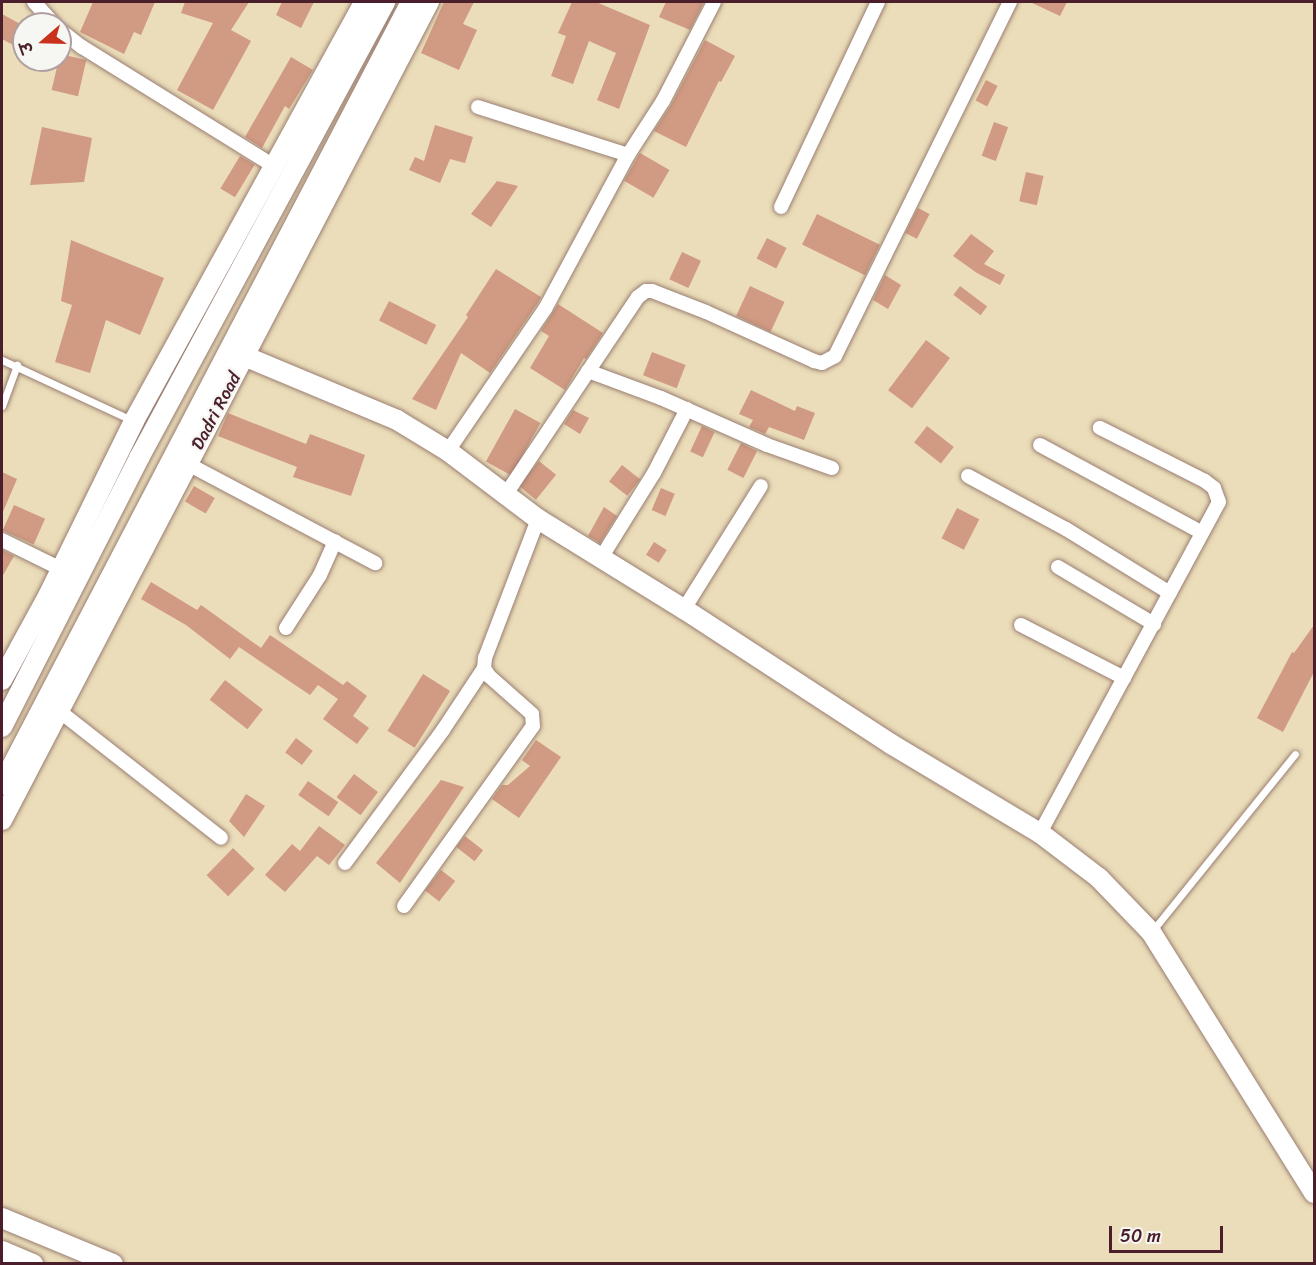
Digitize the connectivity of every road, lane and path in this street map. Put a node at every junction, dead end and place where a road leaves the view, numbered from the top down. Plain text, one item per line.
1 (364, 2) edge
2 (385, 2) edge
3 (411, 2) edge
4 (429, 2) edge
5 (714, 2) edge
6 (878, 2) edge
7 (1010, 2) edge
8 (72, 39) edge
9 (478, 107) dead end
10 (628, 155) junction
11 (272, 165) junction
12 (782, 207) dead end
13 (244, 356) junction
14 (2, 360) edge
15 (17, 365) junction
16 (588, 371) junction
17 (2, 406) edge
18 (687, 409) junction
19 (134, 421) junction
20 (1100, 428) dead end
21 (1040, 445) dead end
22 (448, 451) junction
23 (188, 464) junction
24 (832, 468) dead end
25 (968, 476) dead end
26 (761, 486) dead end
27 (506, 494) junction
28 (538, 519) junction
29 (1201, 532) junction
30 (2, 540) edge
31 (335, 541) junction
32 (601, 558) junction
33 (375, 563) dead end
34 (1058, 567) dead end
35 (61, 569) junction
36 (1170, 593) junction
37 (684, 609) junction
38 (1154, 624) junction
39 (1021, 625) dead end
40 (286, 628) dead end
41 (484, 668) junction
42 (1124, 678) junction
43 (2, 680) edge
44 (58, 710) junction
45 (2, 727) edge
46 (1295, 754) dead end
47 (2, 785) edge
48 (2, 820) edge
49 (1040, 833) junction
50 (221, 838) dead end
51 (345, 862) dead end
52 (404, 906) dead end
53 (1151, 932) junction
54 (1314, 1193) edge
55 (2, 1218) edge
56 (2, 1251) edge
57 (33, 1263) edge
58 (113, 1263) edge

1 - 11 street
2 - 45 street
3 - 47 street
4 - 13 street, Dadri Road
5 - 10 street
6 - 12 street
7 - 16 street
8 - 11 street
9 - 10 street
10 - 22 street
11 - 19 street
13 - 22 street
13 - 23 street, Dadri Road
14 - 15 lane
15 - 17 lane
15 - 19 lane
16 - 18 street
16 - 27 street
18 - 24 street
18 - 32 street
19 - 35 street
20 - 29 street
21 - 29 street
22 - 27 street
23 - 31 street
23 - 44 street, Dadri Road
25 - 36 street
26 - 37 street
27 - 28 street
28 - 32 street
28 - 41 street
29 - 36 street
30 - 35 street
31 - 33 street
31 - 40 street
32 - 37 street
34 - 38 street
35 - 43 street
36 - 38 street
37 - 49 street
38 - 42 street
39 - 42 street
41 - 51 street
41 - 52 street
42 - 49 street
44 - 48 street, Dadri Road
44 - 50 street
46 - 53 lane
49 - 53 street
53 - 54 street
55 - 58 street
56 - 57 street

